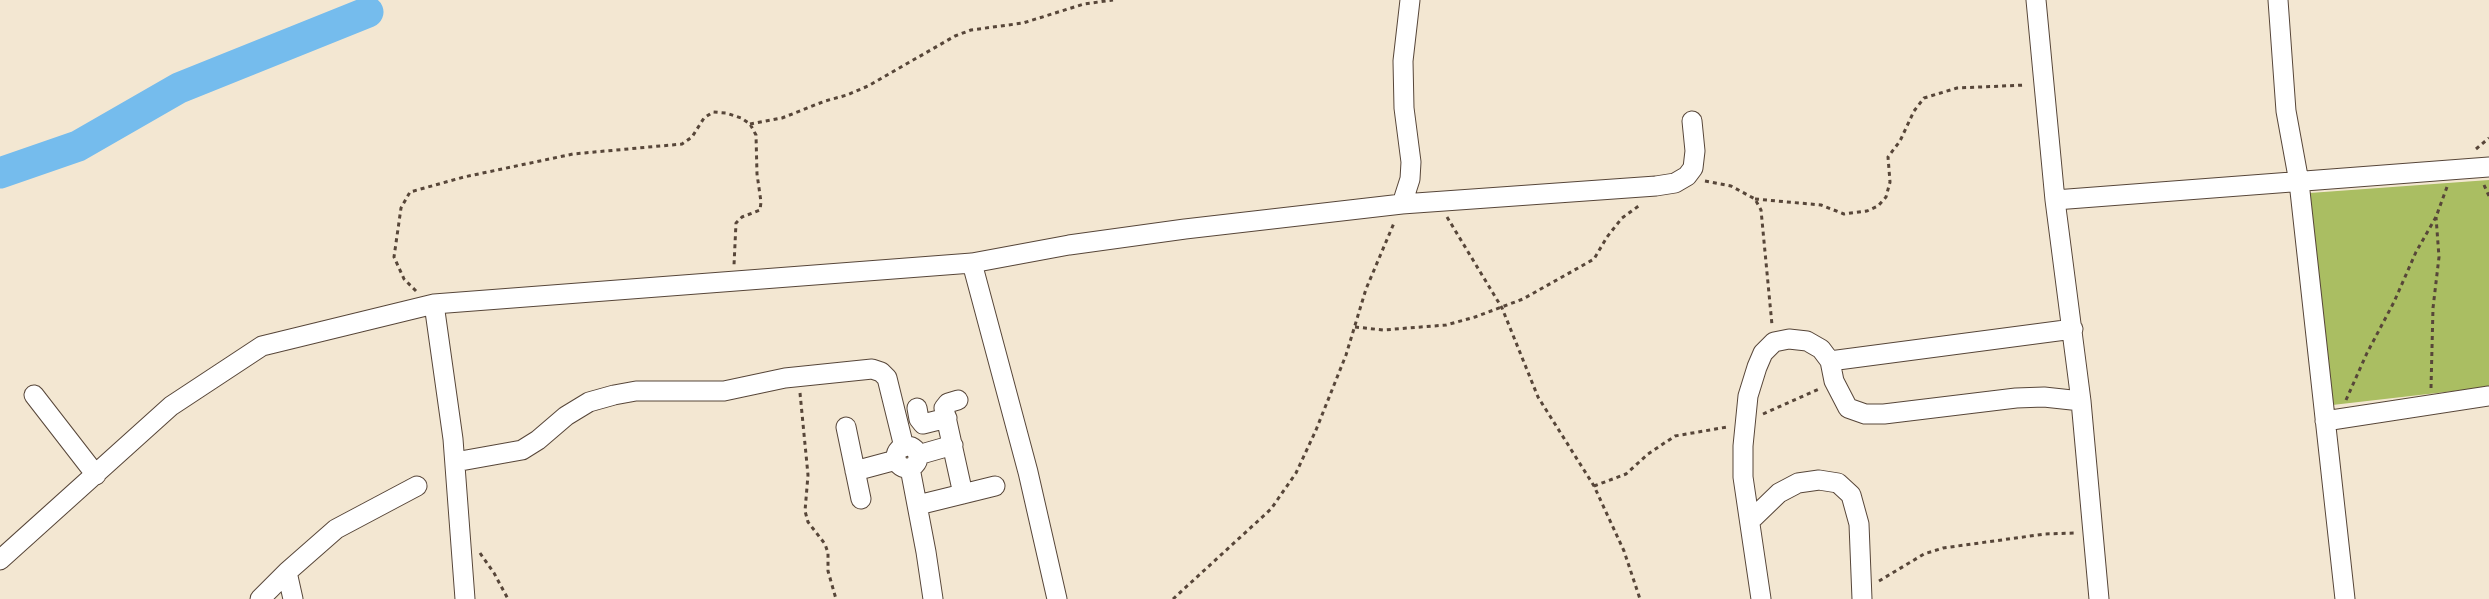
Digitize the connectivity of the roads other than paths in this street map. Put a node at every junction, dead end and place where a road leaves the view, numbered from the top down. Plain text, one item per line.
1 (1410, 0) edge
2 (2036, 0) edge
3 (2278, 0) edge
4 (1692, 120) dead end
5 (2489, 167) edge
6 (2298, 182) junction
7 (2055, 200) junction
8 (1402, 204) junction
9 (972, 263) junction
10 (434, 304) junction
11 (2073, 329) junction
12 (1830, 360) junction
13 (34, 395) dead end
14 (2489, 396) edge
15 (958, 400) dead end
16 (2081, 400) junction
17 (917, 408) dead end
18 (947, 418) junction
19 (2332, 419) junction
20 (846, 427) dead end
21 (952, 445) junction
22 (907, 458) junction
23 (455, 462) junction
24 (855, 471) junction
25 (96, 476) junction
26 (417, 486) dead end
27 (995, 486) dead end
28 (963, 494) junction
29 (861, 499) dead end
30 (918, 505) junction
31 (1750, 521) junction
32 (0, 560) edge
33 (287, 572) junction
34 (1862, 598) edge
35 (260, 599) edge
36 (293, 599) edge
37 (465, 599) edge
38 (933, 599) edge
39 (1057, 599) edge
40 (1761, 599) edge
41 (2099, 599) edge
42 (2345, 599) edge

1 - 8 street
2 - 7 street
3 - 6 street
4 - 8 street
5 - 6 street
6 - 7 street
6 - 19 street
7 - 11 street
8 - 9 street
9 - 10 street
9 - 39 street
10 - 23 street
10 - 25 street
11 - 12 street
11 - 16 street
12 - 16 street
12 - 31 street
13 - 25 street
14 - 19 street
15 - 18 street
16 - 41 street
17 - 18 street
18 - 21 street
19 - 42 street
20 - 24 street
21 - 22 street
21 - 28 street
22 - 23 street
22 - 24 street
22 - 30 street
23 - 37 street
24 - 29 street
25 - 32 street
26 - 33 street
27 - 28 street
28 - 30 street
30 - 38 street
31 - 34 street
31 - 40 street
33 - 35 street
33 - 36 street

